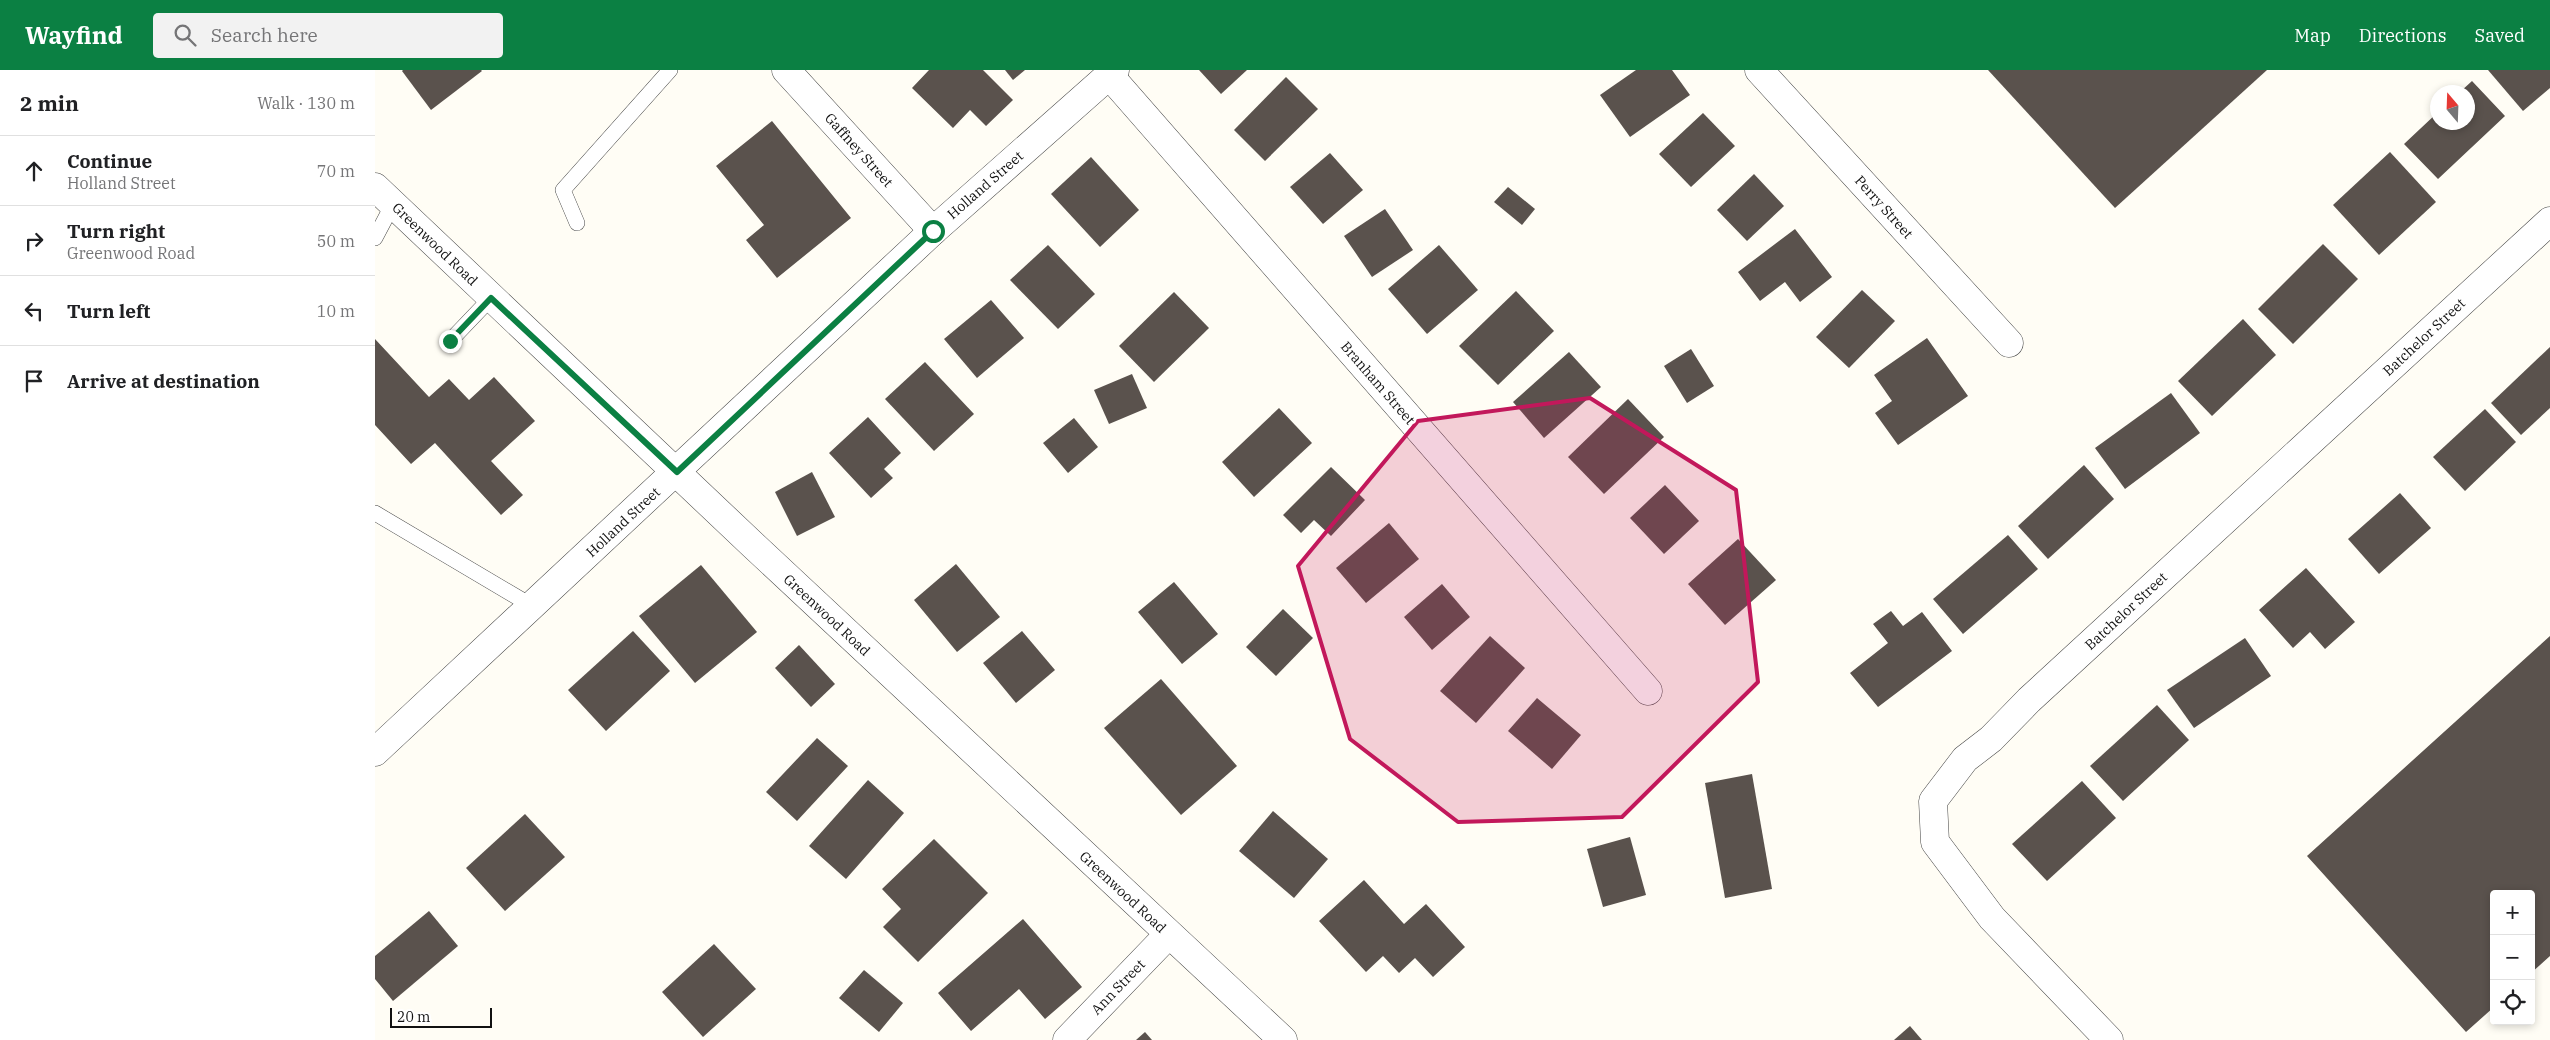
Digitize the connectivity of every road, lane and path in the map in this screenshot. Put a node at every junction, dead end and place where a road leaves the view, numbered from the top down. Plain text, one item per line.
1 (670, 70) edge
2 (786, 70) edge
3 (1759, 70) edge
4 (1112, 73) edge
5 (384, 196) edge
6 (2550, 221) edge
7 (577, 223) dead end
8 (933, 231) junction
9 (375, 238) edge
10 (491, 298) junction
11 (450, 341) dead end
12 (2009, 343) dead end
13 (677, 472) junction
14 (375, 513) edge
15 (532, 606) junction
16 (1648, 691) dead end
17 (378, 743) edge
18 (1169, 935) junction
19 (1067, 1040) edge
20 (1283, 1040) edge
21 (2109, 1040) edge

1 - 7 lane
2 - 8 street, Gaffney Street
3 - 12 street, Perry Street
4 - 8 street, Holland Street
4 - 16 street, Branham Street
5 - 9 lane
5 - 10 street, Greenwood Road
6 - 21 street, Batchelor Street
8 - 13 street, Holland Street
10 - 11 lane
10 - 13 street, Greenwood Road
13 - 15 street, Holland Street
13 - 18 street, Greenwood Road
14 - 15 lane
15 - 17 street, Holland Street
18 - 19 street, Ann Street
18 - 20 street, Greenwood Road

